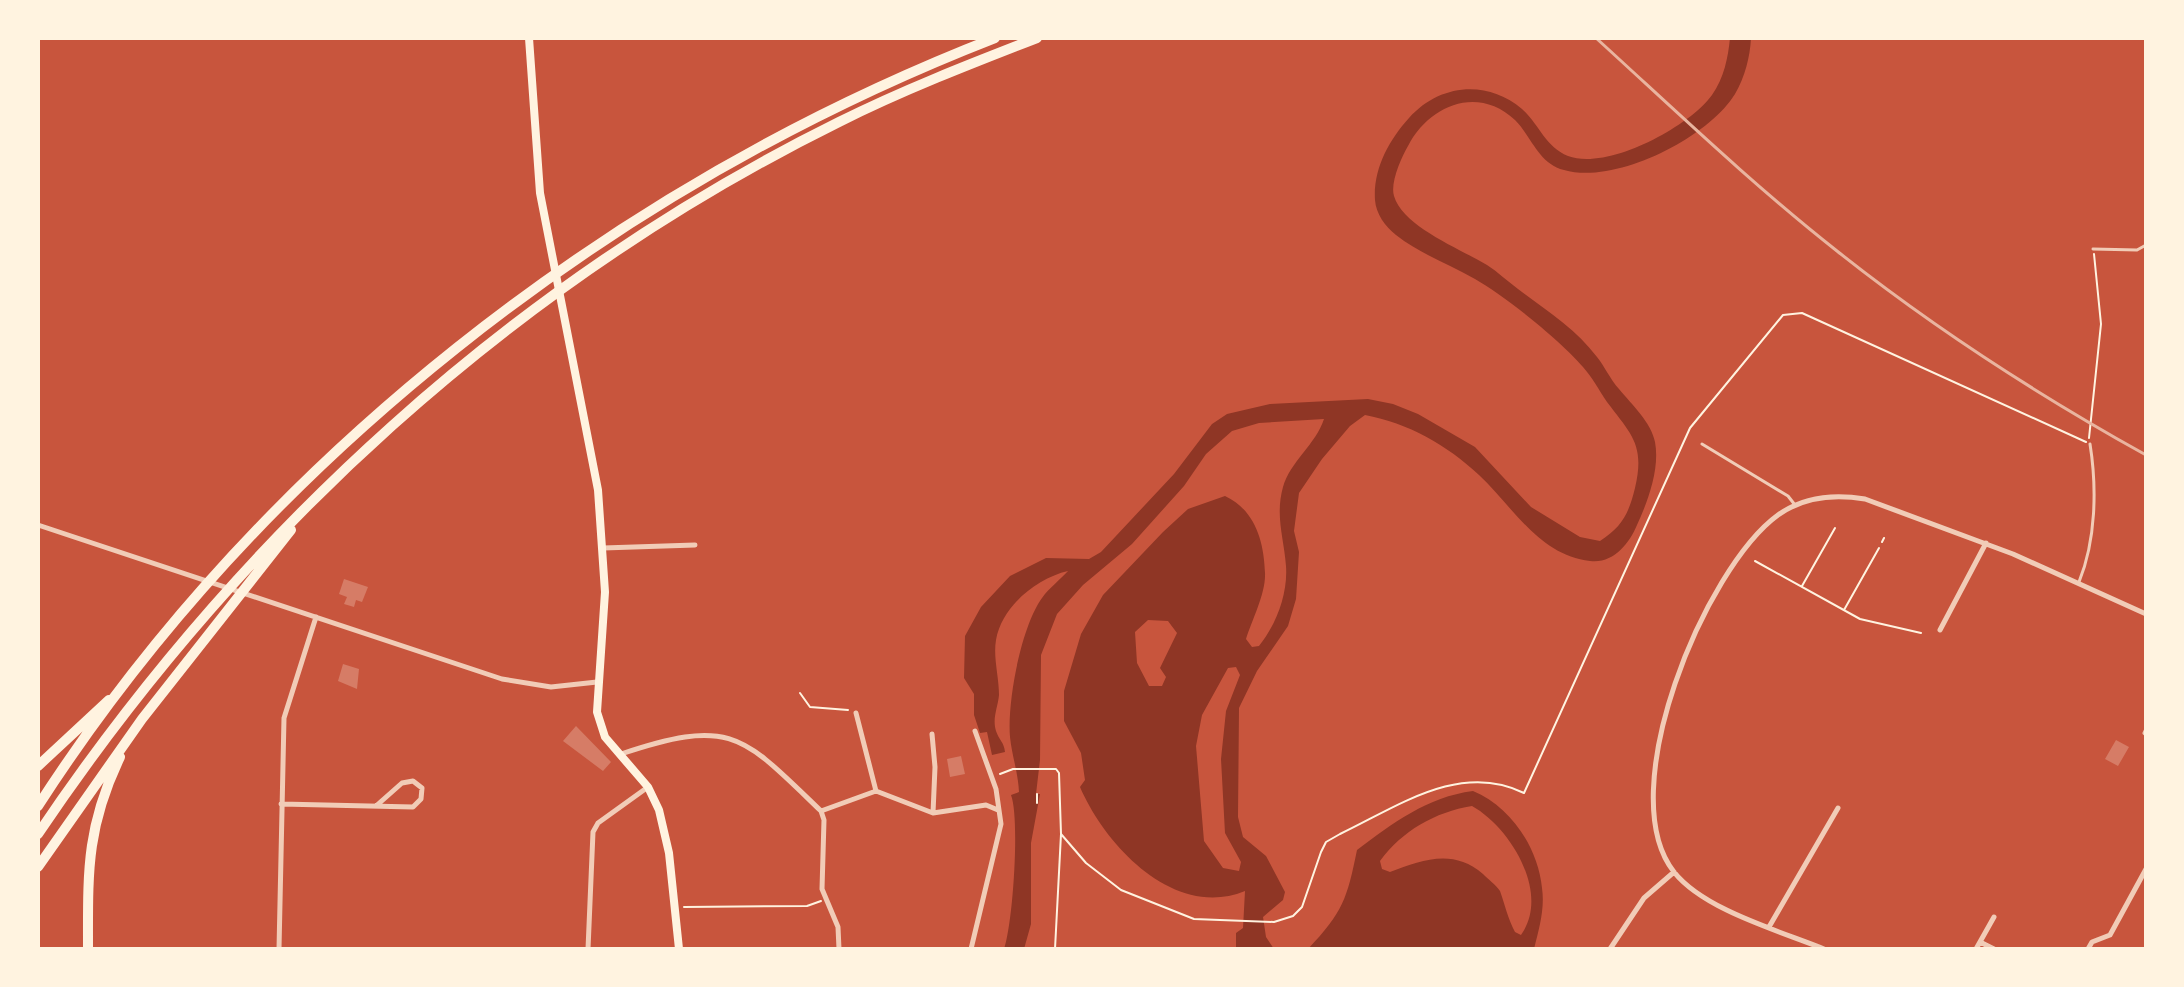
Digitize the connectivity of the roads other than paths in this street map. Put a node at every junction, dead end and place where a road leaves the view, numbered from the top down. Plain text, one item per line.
1 (529, 38) edge
2 (995, 38) edge
3 (1037, 38) edge
4 (2146, 245) edge
5 (2093, 249) road end
6 (1702, 444) dead end
7 (2090, 444) road end
8 (1795, 505) junction
9 (38, 525) edge
10 (1986, 543) junction
11 (695, 545) dead end
12 (603, 548) junction
13 (248, 573) junction
14 (2079, 583) junction
15 (2146, 614) edge
16 (316, 617) junction
17 (1940, 630) dead end
18 (131, 680) junction
19 (597, 682) junction
20 (856, 713) road end
21 (142, 719) junction
22 (975, 731) dead end
23 (932, 734) dead end
24 (620, 754) junction
25 (38, 766) edge
26 (648, 787) junction
27 (876, 791) junction
28 (281, 804) junction
29 (38, 806) edge
30 (376, 806) junction
31 (1838, 808) dead end
32 (998, 810) junction
33 (821, 811) junction
34 (933, 813) junction
35 (38, 834) edge
36 (38, 867) edge
37 (2146, 869) edge
38 (1674, 872) junction
39 (1994, 917) dead end
40 (1769, 927) junction
41 (1980, 942) junction
42 (88, 949) edge
43 (279, 949) edge
44 (588, 949) edge
45 (679, 949) edge
46 (839, 949) edge
47 (971, 949) edge
48 (1610, 949) edge
49 (1824, 949) edge
50 (1976, 949) edge
51 (1994, 949) edge
52 (2088, 949) edge

1 - 12 main road
2 - 18 highway
3 - 13 highway
4 - 5 lane
6 - 8 lane
7 - 14 lane
8 - 10 street
8 - 38 street
9 - 16 street
10 - 14 street
10 - 17 street
11 - 12 street
12 - 19 main road
13 - 21 highway
13 - 35 highway
14 - 15 street
16 - 19 street
16 - 28 street
18 - 25 highway
18 - 29 highway
19 - 24 main road
20 - 27 street
21 - 36 highway
21 - 42 highway
22 - 32 street
23 - 34 street
24 - 26 main road
24 - 33 street
26 - 44 street
26 - 45 main road
27 - 33 street
27 - 34 street
28 - 30 street
28 - 43 street
30 - 30 street
31 - 40 street
32 - 34 street
32 - 47 street
33 - 46 street
37 - 52 street
38 - 40 street
38 - 48 street
39 - 41 street
40 - 49 street
41 - 50 street
41 - 51 street

